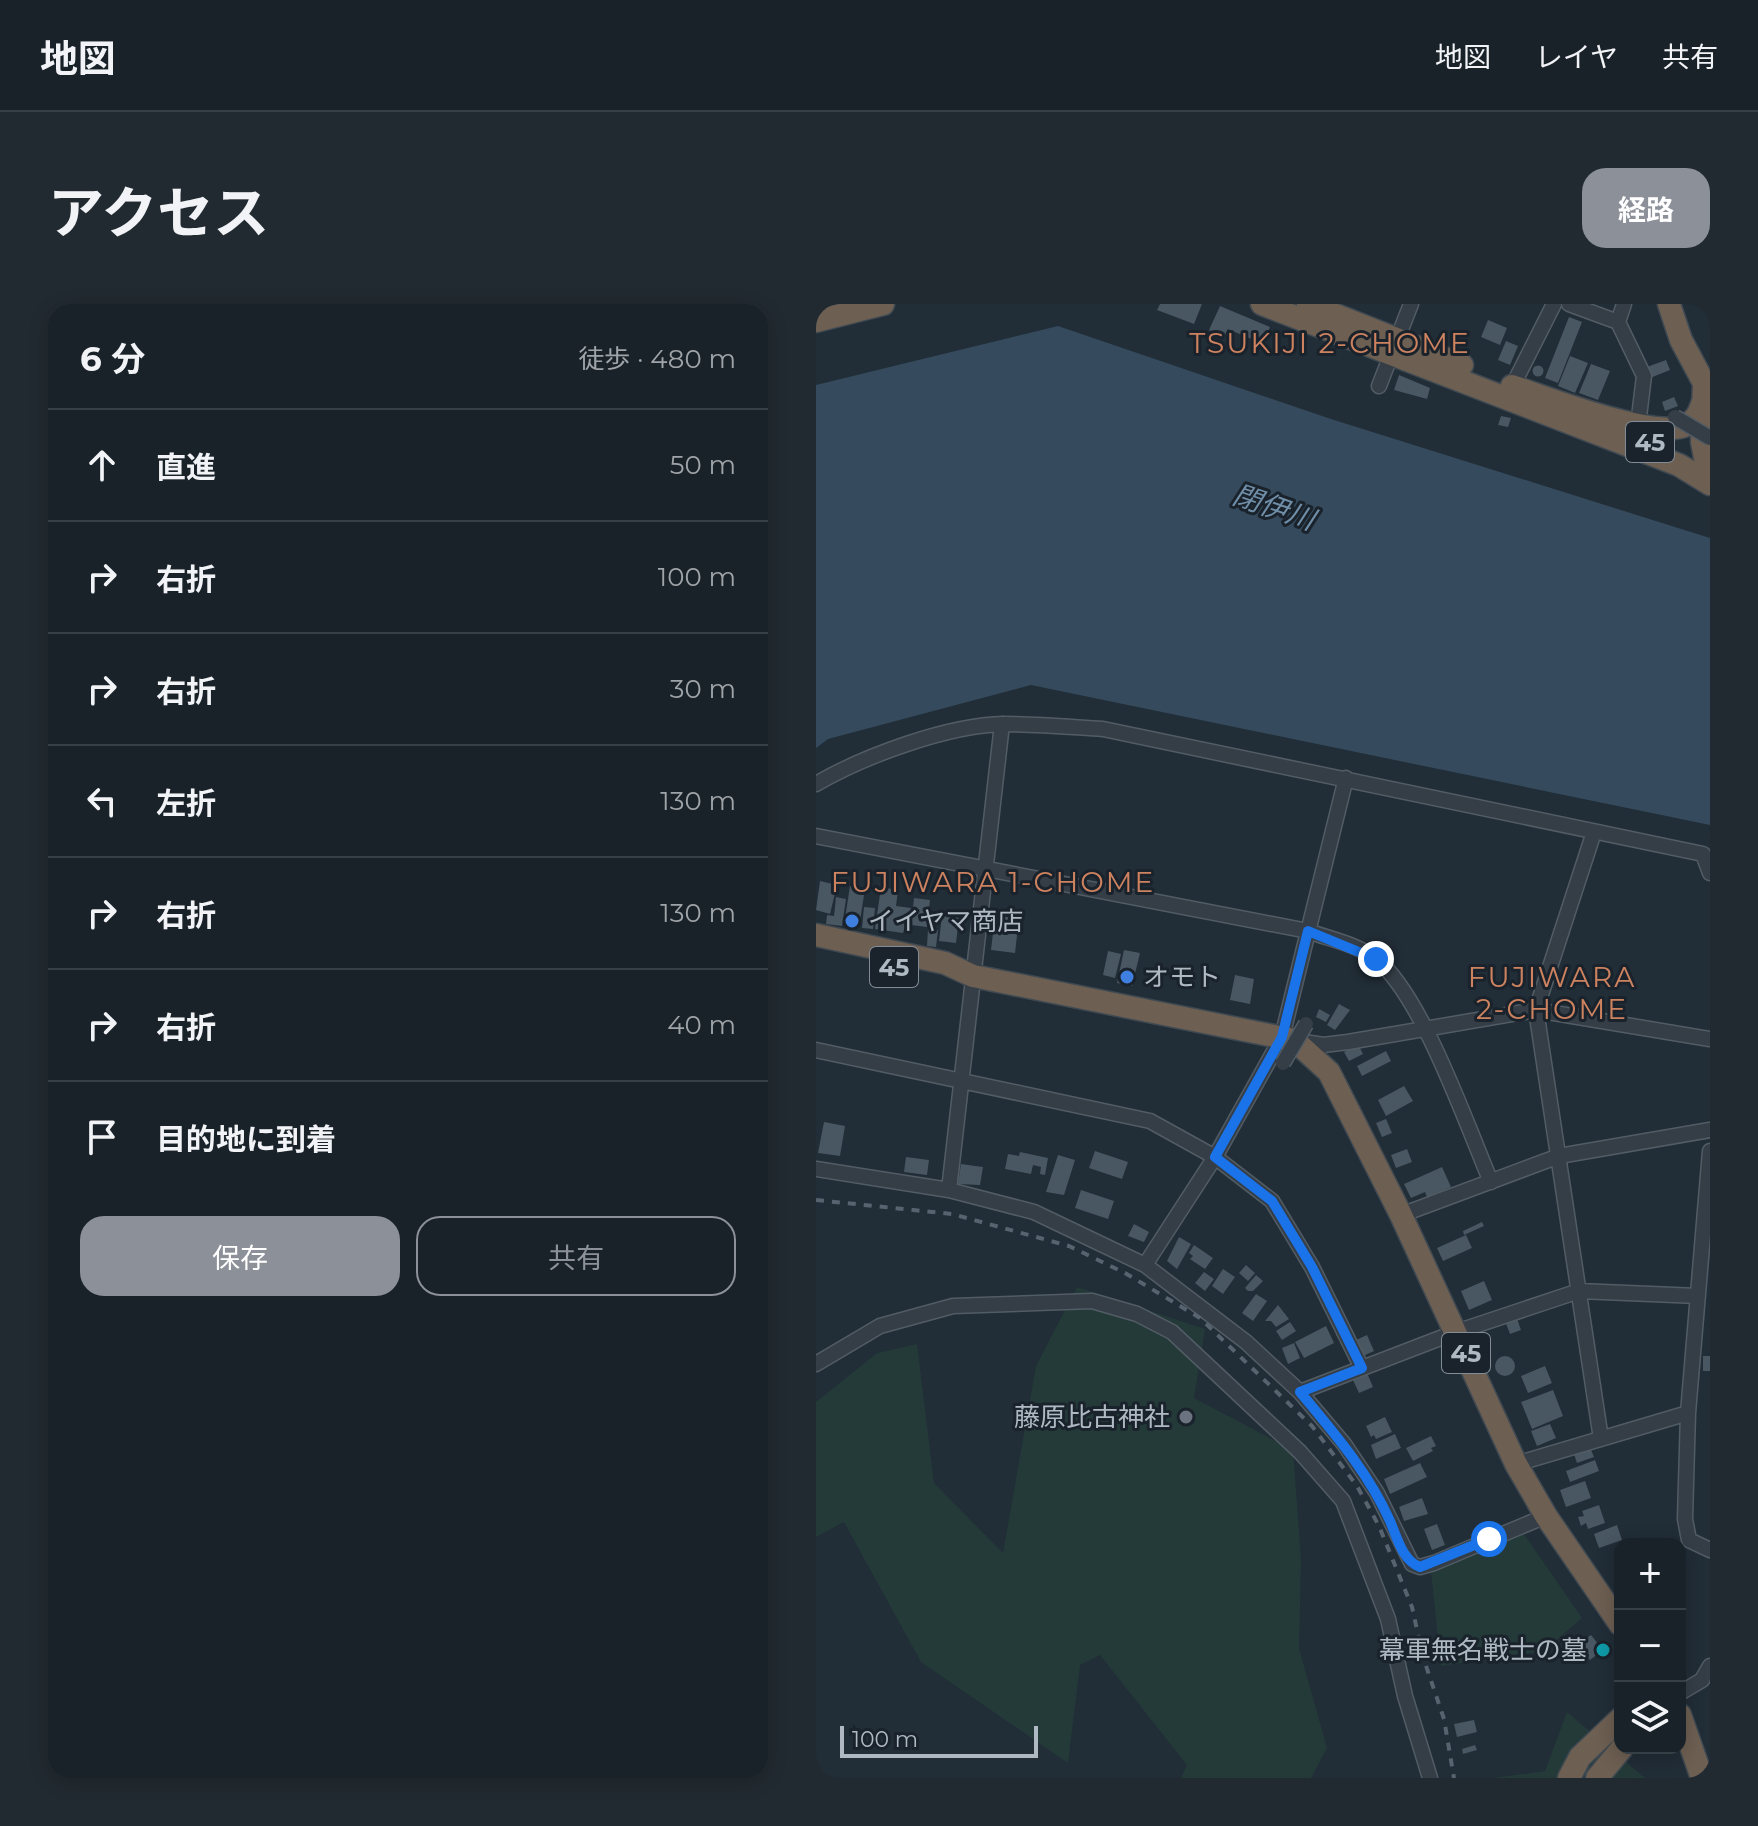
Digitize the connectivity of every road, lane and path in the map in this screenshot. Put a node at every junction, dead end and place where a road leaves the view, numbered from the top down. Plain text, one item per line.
1 (883, 304) edge
2 (1262, 304) edge
3 (1308, 304) edge
4 (1411, 304) edge
5 (1554, 304) edge
6 (1569, 304) edge
7 (1624, 304) edge
8 (1669, 304) edge
9 (816, 321) edge
10 (1618, 322) junction
11 (1394, 346) junction
12 (1379, 386) dead end
13 (1510, 392) junction
14 (1584, 410) junction
15 (1638, 425) junction
16 (1694, 425) edge
17 (1673, 456) junction
18 (1710, 484) edge
19 (1002, 724) junction
20 (1346, 778) junction
21 (816, 784) edge
22 (1594, 832) junction
23 (816, 836) edge
24 (986, 868) junction
25 (1710, 873) edge
26 (1308, 931) junction
27 (816, 935) edge
28 (816, 950) edge
29 (973, 976) junction
30 (1536, 1010) junction
31 (1426, 1030) junction
32 (1294, 1034) junction
33 (1710, 1039) edge
34 (816, 1050) edge
35 (1283, 1063) dead end
36 (961, 1079) junction
37 (1710, 1130) edge
38 (1710, 1151) edge
39 (1559, 1156) junction
40 (1215, 1157) junction
41 (816, 1169) edge
42 (1491, 1182) junction
43 (949, 1190) junction
44 (1401, 1215) junction
45 (1145, 1265) junction
46 (1579, 1291) junction
47 (1698, 1296) junction
48 (1456, 1332) junction
49 (816, 1364) edge
50 (1362, 1368) junction
51 (1300, 1392) junction
52 (1688, 1413) junction
53 (1601, 1439) junction
54 (1516, 1464) junction
55 (1546, 1516) junction
56 (1710, 1550) edge
57 (1614, 1615) edge
58 (1710, 1666) edge
59 (1686, 1689) edge
60 (1614, 1725) edge
61 (1686, 1732) edge
62 (1617, 1754) edge
63 (1430, 1778) edge
64 (1569, 1778) edge
65 (1597, 1778) edge
66 (1702, 1778) edge

1 - 9 highway
2 - 11 highway, 45
3 - 11 highway, 45
4 - 11 street
5 - 13 street
6 - 10 street
7 - 10 street
8 - 16 highway, 45
10 - 15 street
11 - 12 street
11 - 13 highway, 45
13 - 14 highway, 45
13 - 17 highway, 45
14 - 15 highway, 45
14 - 17 highway, 45
15 - 16 highway, 45
16 - 17 highway
16 - 18 highway, 45
17 - 18 highway, 45
19 - 20 street
19 - 21 street
19 - 24 street
20 - 22 street
20 - 26 street
22 - 25 street
22 - 30 street
23 - 24 street
24 - 26 street
24 - 29 street
26 - 31 street
26 - 32 street
27 - 29 highway, 45
28 - 29 highway, 45
29 - 32 highway, 45
29 - 36 street
30 - 31 street
30 - 33 street
30 - 39 street
31 - 32 street
31 - 42 street
32 - 35 street, bridge
32 - 40 street
32 - 44 highway, 45
34 - 36 street
36 - 40 street
36 - 43 street
37 - 39 street
38 - 47 street
39 - 42 street
39 - 46 street
40 - 45 street
40 - 50 street
41 - 43 street
42 - 44 street
43 - 45 street
44 - 48 highway, 45
45 - 51 street
46 - 47 street
46 - 48 street
46 - 53 street
47 - 52 street
48 - 50 street
48 - 54 highway, 45
49 - 63 street
50 - 51 street
51 - 55 street
52 - 53 street
52 - 56 street
53 - 54 street
54 - 55 highway, 45
55 - 57 highway, 45
58 - 59 street
60 - 64 highway
61 - 66 highway
62 - 65 highway

